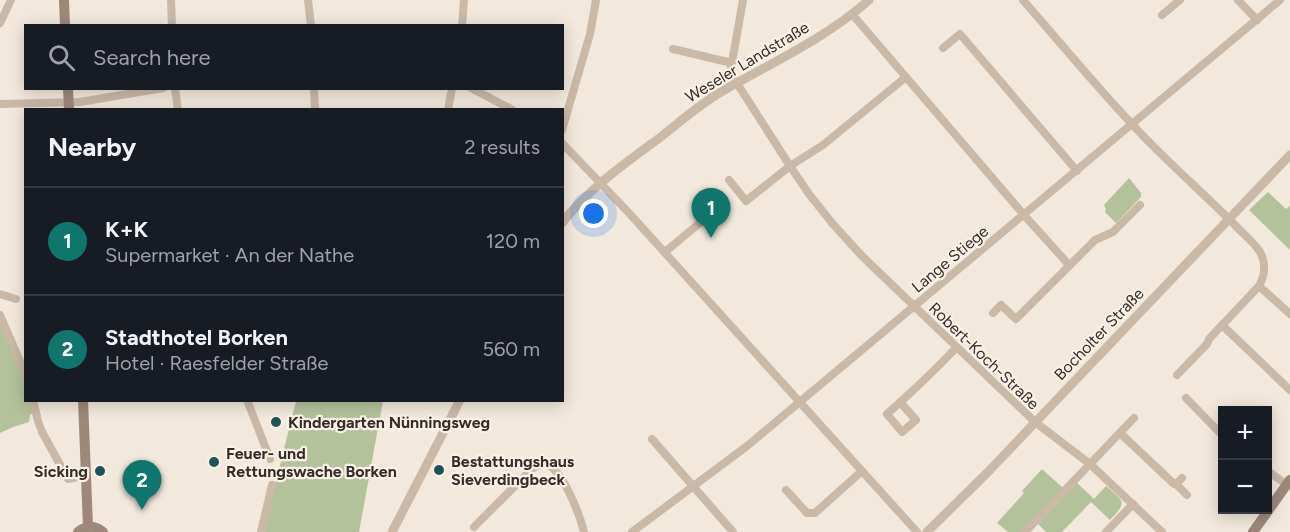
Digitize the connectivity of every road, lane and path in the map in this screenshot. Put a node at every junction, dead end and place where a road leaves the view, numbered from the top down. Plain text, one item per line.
1 (11, 0) edge
2 (64, 0) edge
3 (171, 0) edge
4 (308, 0) edge
5 (464, 0) edge
6 (596, 0) edge
7 (743, 0) edge
8 (869, 0) edge
9 (1023, 0) edge
10 (1180, 0) edge
11 (1238, 0) edge
12 (1280, 0) edge
13 (852, 14) junction
14 (1162, 15) dead end
15 (1257, 20) junction
16 (0, 23) edge
17 (65, 24) edge
18 (172, 24) edge
19 (311, 24) edge
20 (462, 24) edge
21 (943, 48) dead end
22 (673, 49) dead end
23 (732, 63) junction
24 (906, 77) junction
25 (737, 83) junction
26 (68, 90) edge
27 (151, 90) edge
28 (175, 90) edge
29 (314, 90) edge
30 (452, 90) edge
31 (475, 90) edge
32 (0, 104) edge
33 (69, 106) edge
34 (178, 108) edge
35 (315, 108) edge
36 (448, 108) edge
37 (509, 108) edge
38 (564, 123) edge
39 (1132, 125) junction
40 (564, 145) edge
41 (1288, 162) edge
42 (790, 166) junction
43 (1077, 171) junction
44 (729, 180) dead end
45 (601, 183) junction
46 (1140, 205) dead end
47 (1024, 215) junction
48 (708, 216) dead end
49 (1229, 219) junction
50 (564, 221) edge
51 (665, 252) junction
52 (1070, 265) junction
53 (1259, 286) junction
54 (0, 294) edge
55 (16, 298) dead end
56 (914, 307) junction
57 (993, 313) dead end
58 (1290, 314) edge
59 (0, 315) edge
60 (1222, 325) junction
61 (957, 347) junction
62 (24, 370) edge
63 (1178, 375) dead end
64 (1290, 390) edge
65 (1186, 398) dead end
66 (33, 402) edge
67 (83, 402) edge
68 (248, 402) edge
69 (459, 402) edge
70 (800, 402) junction
71 (900, 402) dead end
72 (1134, 418) dead end
73 (1035, 423) junction
74 (1218, 431) edge
75 (1120, 434) junction
76 (651, 439) dead end
77 (270, 459) dead end
78 (1090, 464) junction
79 (862, 471) junction
80 (1272, 473) edge
81 (86, 475) junction
82 (1288, 483) edge
83 (272, 485) dead end
84 (693, 487) junction
85 (786, 490) dead end
86 (1187, 495) dead end
87 (1132, 504) junction
88 (474, 527) dead end
89 (83, 529) edge
90 (103, 532) edge
91 (261, 532) edge
92 (392, 532) edge
93 (584, 532) edge
94 (632, 532) edge
95 (733, 532) edge
96 (916, 532) edge
97 (927, 532) edge
98 (1025, 532) edge
99 (1106, 532) edge
100 (1162, 532) edge
101 (1253, 532) edge

1 - 16 street
2 - 17 main road
3 - 18 street
4 - 19 street
5 - 20 street
6 - 38 street
7 - 23 street
8 - 13 street, Weseler Landstraße
9 - 39 street
10 - 14 street
11 - 15 street
12 - 15 street, Lange Stiege
13 - 24 street
13 - 25 street, Weseler Landstraße
15 - 39 street, Lange Stiege
21 - 43 street
22 - 23 street
23 - 25 street, Robert-Koch-Straße
24 - 42 street
24 - 47 street
25 - 42 street, Robert-Koch-Straße
25 - 45 street, Weseler Landstraße
26 - 33 main road
27 - 33 street
28 - 34 street
29 - 35 street
30 - 36 street
31 - 37 street
32 - 33 street
39 - 43 street, Lange Stiege
39 - 49 street
40 - 45 street
41 - 49 street, Bocholter Straße
42 - 44 street
42 - 56 street, Robert-Koch-Straße
43 - 47 street, Lange Stiege
45 - 50 street, Weseler Landstraße
45 - 51 street
46 - 52 street
47 - 52 street
47 - 56 street, Lange Stiege
48 - 51 street
49 - 53 street
49 - 73 street, Bocholter Straße
51 - 70 street
52 - 57 street
53 - 58 street
53 - 60 street
54 - 55 street
56 - 61 street, Robert-Koch-Straße
56 - 70 street, Lange Stiege
59 - 62 street
60 - 63 street
60 - 64 street
61 - 71 street
61 - 73 street, Robert-Koch-Straße
65 - 74 street
66 - 81 street
67 - 81 main road
68 - 77 street
69 - 92 street
70 - 79 street
70 - 84 street, Lange Stiege
72 - 75 street
73 - 78 street, Robert-Koch-Straße
73 - 97 street, Bocholter Straße
75 - 78 street
75 - 86 street
76 - 84 street
78 - 87 street, Robert-Koch-Straße
78 - 98 street
79 - 85 street
79 - 96 street
80 - 82 street
81 - 89 main road
82 - 101 main road
83 - 91 street
84 - 94 street, Lange Stiege
84 - 95 street
87 - 99 street
87 - 100 street, Robert-Koch-Straße
88 - 93 street
89 - 90 main road

